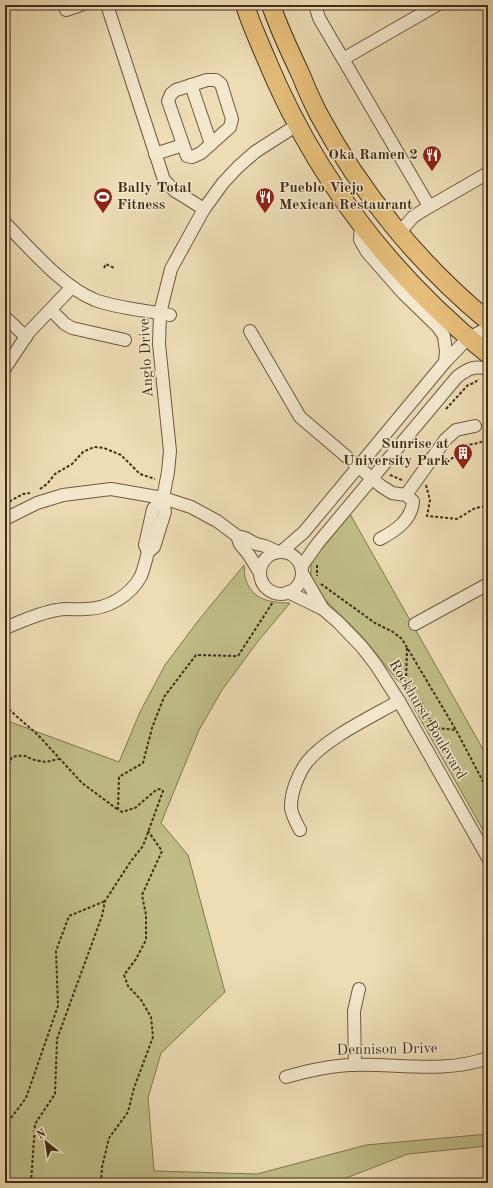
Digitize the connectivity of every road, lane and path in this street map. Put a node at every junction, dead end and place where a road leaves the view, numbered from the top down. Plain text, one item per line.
1 (81, 5) edge
2 (107, 5) edge
3 (244, 5) edge
4 (271, 5) edge
5 (315, 5) edge
6 (431, 7) edge
7 (66, 10) dead end
8 (343, 59) junction
9 (191, 85) junction
10 (279, 92) junction
11 (297, 125) junction
12 (211, 144) junction
13 (183, 145) junction
14 (155, 154) junction
15 (488, 173) edge
16 (8, 175) dead end
17 (5, 178) edge
18 (429, 206) junction
19 (204, 209) junction
20 (5, 223) edge
21 (361, 224) junction
22 (399, 233) junction
23 (104, 268) dead end
24 (114, 268) dead end
25 (72, 287) junction
26 (50, 310) junction
27 (165, 314) junction
28 (5, 317) edge
29 (488, 321) edge
30 (488, 328) edge
31 (250, 331) dead end
32 (26, 337) junction
33 (468, 338) junction
34 (125, 340) dead end
35 (488, 354) edge
36 (445, 362) junction
37 (5, 368) edge
38 (488, 369) edge
39 (475, 426) dead end
40 (488, 435) edge
41 (440, 460) dead end
42 (358, 466) junction
43 (390, 475) dead end
44 (155, 479) dead end
45 (372, 479) junction
46 (405, 482) dead end
47 (426, 483) dead end
48 (406, 495) junction
49 (163, 498) junction
50 (5, 504) edge
51 (488, 506) edge
52 (5, 519) edge
53 (237, 536) junction
54 (380, 539) dead end
55 (280, 552) junction
56 (318, 562) dead end
57 (301, 570) junction
58 (260, 573) junction
59 (488, 584) edge
60 (288, 592) junction
61 (273, 602) dead end
62 (323, 609) junction
63 (415, 624) dead end
64 (5, 628) edge
65 (407, 647) junction
66 (399, 701) junction
67 (5, 706) edge
68 (456, 730) junction
69 (60, 759) junction
70 (5, 774) edge
71 (488, 791) edge
72 (118, 809) junction
73 (148, 830) junction
74 (300, 830) dead end
75 (488, 858) edge
76 (105, 901) junction
77 (359, 988) dead end
78 (488, 1058) edge
79 (355, 1065) junction
80 (286, 1077) dead end
81 (5, 1126) edge
82 (31, 1183) edge
83 (101, 1183) edge

1 - 7 street
2 - 14 street
3 - 10 highway
4 - 22 highway
5 - 8 street
6 - 8 street
8 - 18 street
9 - 12 street
9 - 12 street
9 - 13 street
10 - 11 highway
10 - 22 highway
11 - 19 street, Anglo Drive
11 - 21 highway
12 - 13 street
13 - 14 street
14 - 19 street
15 - 18 street
16 - 17 path
18 - 22 street
19 - 27 street, Anglo Drive
20 - 25 street
21 - 33 highway
21 - 36 street
22 - 29 highway
23 - 24 path
25 - 26 street
25 - 27 street
26 - 32 street
26 - 34 street
27 - 49 street, Anglo Drive
28 - 32 street
30 - 33 street
31 - 42 street
32 - 37 street
33 - 35 highway
33 - 36 street
36 - 42 street
38 - 45 street
39 - 48 street
40 - 41 path
42 - 45 street
42 - 55 street
43 - 46 path
44 - 50 path
45 - 48 street
45 - 57 street
47 - 51 path
48 - 54 street
49 - 52 street
49 - 53 street
49 - 64 street
53 - 55 street
53 - 58 street
55 - 57 street
55 - 58 street
56 - 65 path
57 - 60 street
57 - 62 street, Rockhurst Boulevard
58 - 60 street
59 - 63 street
60 - 62 street, Rockhurst Boulevard
61 - 72 path
62 - 66 street, Rockhurst Boulevard
65 - 68 path
65 - 68 path
66 - 74 street
66 - 75 street, Rockhurst Boulevard
67 - 69 path
68 - 71 path
69 - 70 path
69 - 72 path
72 - 73 path
73 - 76 path
73 - 83 path
76 - 81 path
76 - 82 path
77 - 79 street
78 - 79 street, Dennison Drive
79 - 80 street, Dennison Drive

